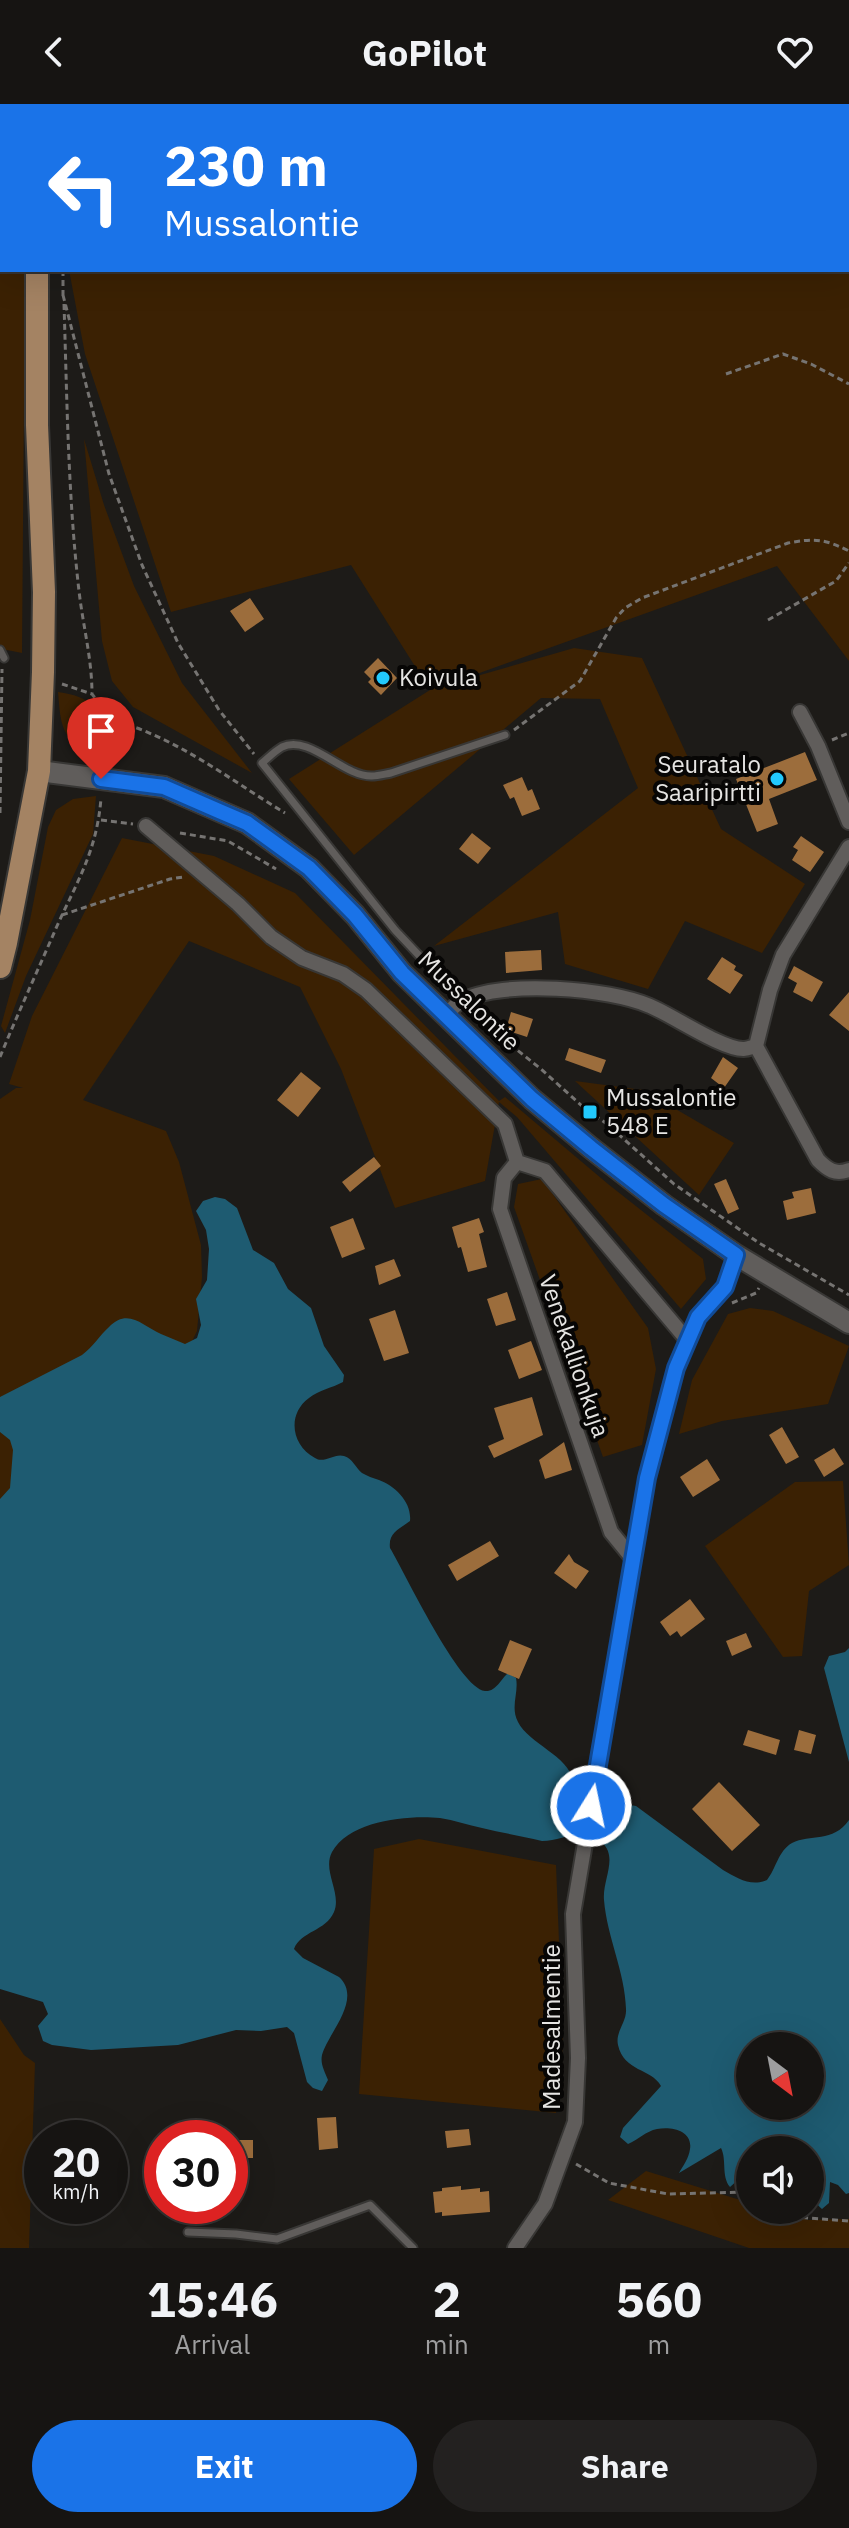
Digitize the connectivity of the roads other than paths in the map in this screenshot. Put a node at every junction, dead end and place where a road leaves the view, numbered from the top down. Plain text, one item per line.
1 (37, 272) edge
2 (800, 712) dead end
3 (505, 735) dead end
4 (39, 771) junction
5 (849, 822) edge
6 (146, 826) road end
7 (849, 847) edge
8 (0, 967) edge
9 (461, 1000) junction
10 (445, 1016) junction
11 (756, 1046) junction
12 (517, 1162) junction
13 (849, 1170) edge
14 (736, 1255) junction
15 (849, 1323) edge
16 (688, 1341) junction
17 (633, 1559) junction
18 (188, 2232) dead end
19 (413, 2248) edge
20 (515, 2248) edge

1 - 4 main road
2 - 5 street
3 - 9 lane
4 - 8 main road
4 - 10 main road, Mussalontie
6 - 12 street
7 - 11 street
9 - 10 street
9 - 11 street
10 - 14 main road, Mussalontie
11 - 13 street
12 - 16 street
12 - 17 street, Venekallionkuja
14 - 15 main road, Mussalontie
14 - 16 street, Madesalmentie
16 - 17 street, Madesalmentie
17 - 20 street, Madesalmentie
18 - 19 lane

